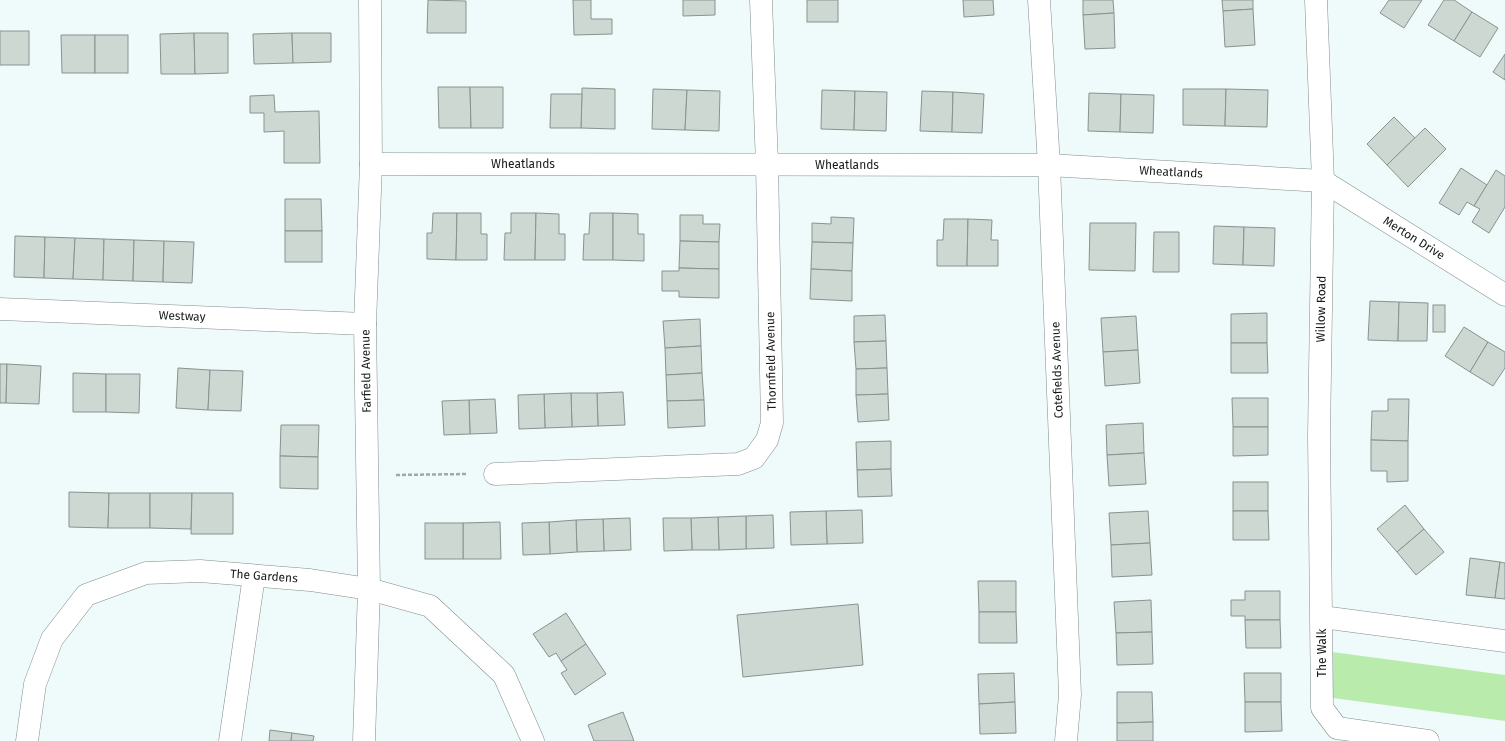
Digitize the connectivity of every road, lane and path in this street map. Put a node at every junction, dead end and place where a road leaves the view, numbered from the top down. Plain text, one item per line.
1 (370, 0) edge
2 (761, 0) edge
3 (1039, 0) edge
4 (1316, 0) edge
5 (371, 164) junction
6 (767, 164) junction
7 (1049, 165) junction
8 (1323, 181) junction
9 (1505, 295) edge
10 (0, 309) edge
11 (365, 324) junction
12 (495, 474) joint
13 (368, 475) junction
14 (254, 576) junction
15 (369, 589) junction
16 (1322, 617) junction
17 (1505, 641) edge
18 (27, 741) edge
19 (230, 741) edge
20 (364, 741) edge
21 (534, 741) edge
22 (1066, 741) edge
23 (1428, 741) edge

1 - 5 street, Farfield Avenue
2 - 6 street, Thornfield Avenue
3 - 7 street, Cotefields Avenue
4 - 8 street, Willow Road
5 - 6 street, Wheatlands
5 - 11 street, Farfield Avenue
6 - 7 street, Wheatlands
6 - 12 street, Thornfield Avenue
7 - 8 street, Wheatlands
7 - 22 street, Cotefields Avenue
8 - 9 street, Merton Drive
8 - 16 street, Willow Road
10 - 11 street, Westway
11 - 13 street, Farfield Avenue
12 - 13 path
13 - 15 street, Farfield Avenue
14 - 15 street, The Gardens
14 - 18 street, The Gardens
14 - 19 street
15 - 20 street, Farfield Avenue
15 - 21 street, The Gardens
16 - 17 street, The Walk
16 - 23 street, The Walk

